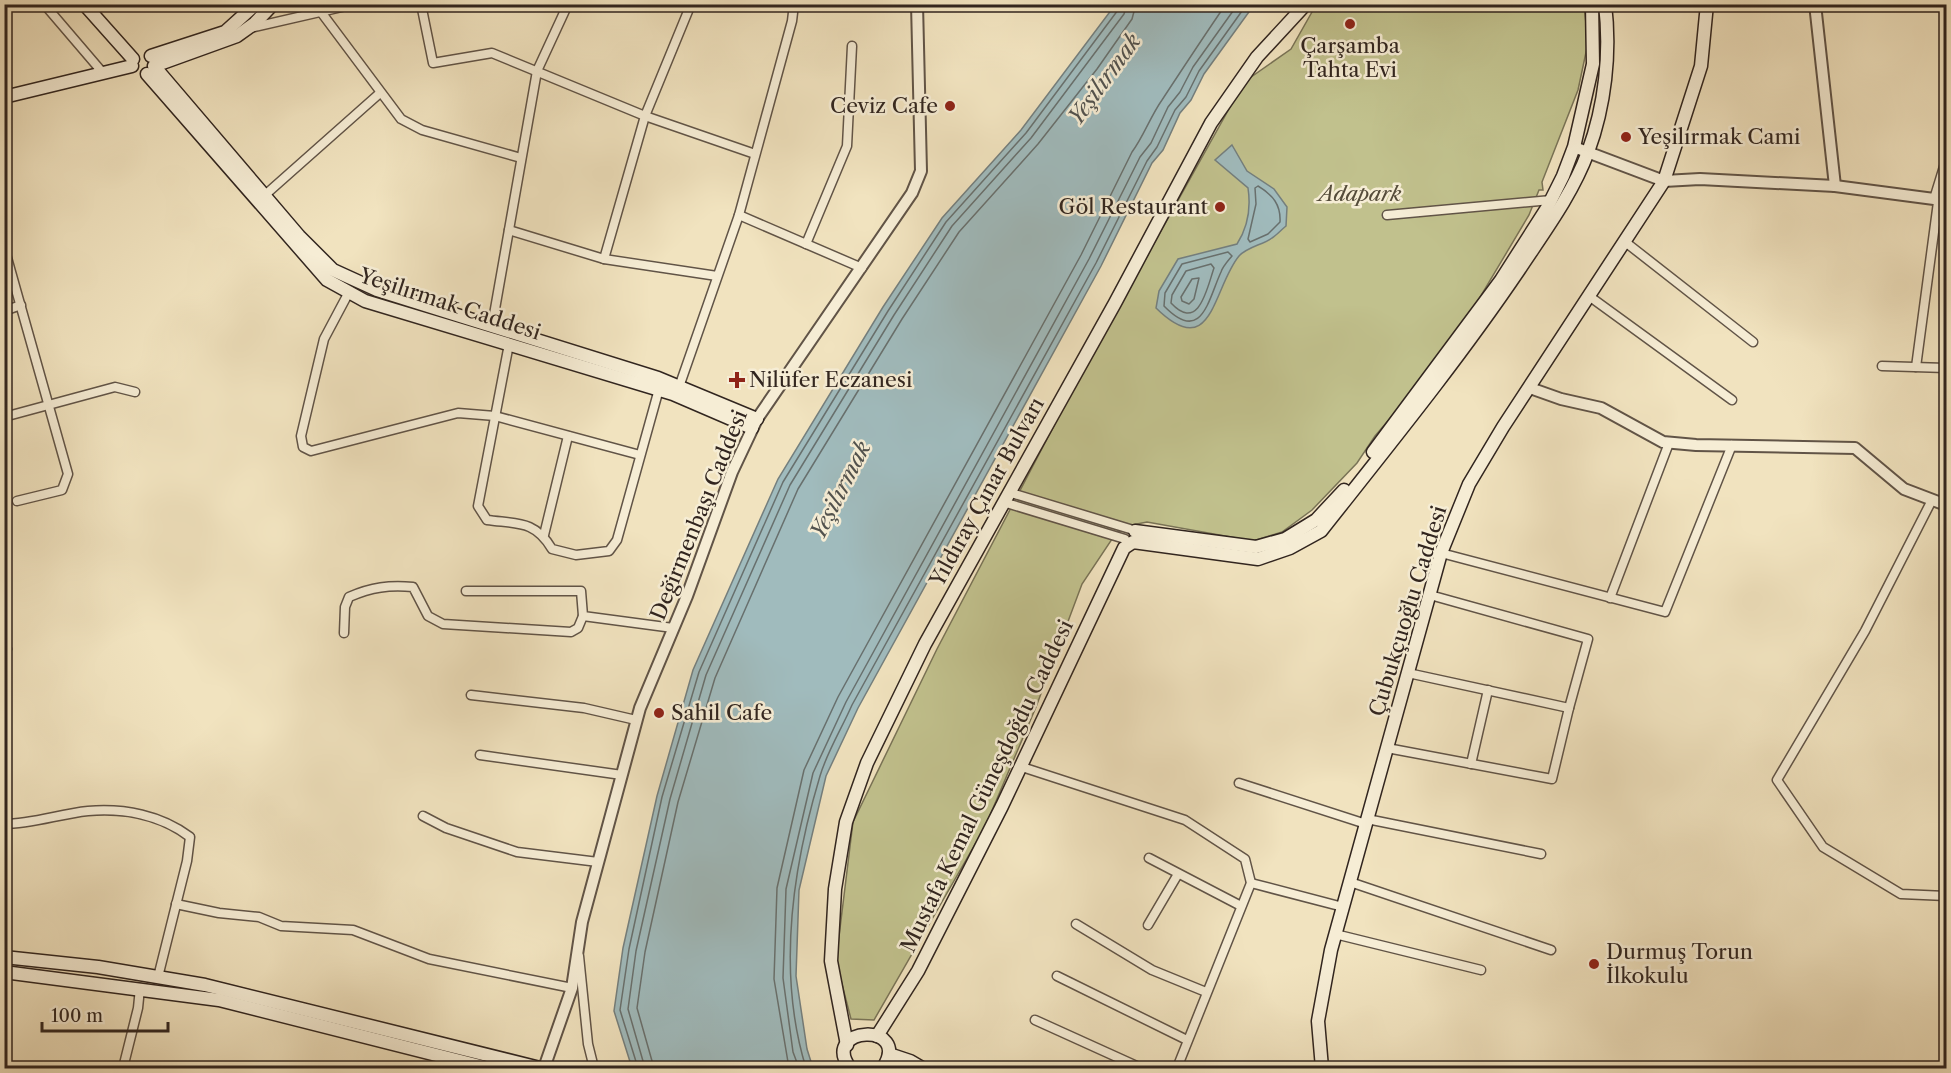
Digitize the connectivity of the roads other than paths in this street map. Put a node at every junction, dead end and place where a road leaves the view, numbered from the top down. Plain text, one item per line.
1 (44, 4) edge
2 (84, 4) edge
3 (94, 4) edge
4 (256, 4) edge
5 (273, 4) edge
6 (355, 4) edge
7 (421, 4) edge
8 (568, 4) edge
9 (691, 4) edge
10 (794, 4) edge
11 (917, 4) edge
12 (1306, 4) edge
13 (1592, 4) edge
14 (1605, 4) edge
15 (1707, 4) edge
16 (1815, 4) edge
17 (321, 12) junction
18 (248, 28) junction
19 (852, 46) dead end
20 (134, 60) junction
21 (151, 65) junction
22 (537, 71) junction
23 (103, 73) junction
24 (380, 93) junction
25 (4, 97) edge
26 (645, 116) junction
27 (1574, 147) junction
28 (1588, 152) junction
29 (755, 154) junction
30 (522, 158) junction
31 (1947, 160) edge
32 (1664, 181) junction
33 (1835, 186) junction
34 (265, 195) junction
35 (1551, 200) junction
36 (1936, 200) junction
37 (1947, 207) edge
38 (739, 215) junction
39 (1387, 215) dead end
40 (509, 230) junction
41 (1624, 241) junction
42 (806, 244) junction
43 (4, 247) edge
44 (604, 259) junction
45 (862, 268) junction
46 (717, 276) junction
47 (9, 278) edge
48 (349, 292) junction
49 (1589, 296) junction
50 (21, 305) junction
51 (4, 311) edge
52 (492, 326) junction
53 (1466, 338) junction
54 (1753, 342) dead end
55 (508, 344) junction
56 (1882, 366) dead end
57 (1916, 367) junction
58 (1947, 368) edge
59 (679, 387) junction
60 (1530, 388) junction
61 (659, 389) junction
62 (135, 392) dead end
63 (1732, 399) dead end
64 (48, 404) junction
65 (495, 416) junction
66 (4, 417) edge
67 (754, 424) junction
68 (568, 436) junction
69 (1669, 443) junction
70 (1732, 445) junction
71 (640, 455) junction
72 (1005, 497) junction
73 (1932, 500) junction
74 (17, 501) dead end
75 (1947, 505) edge
76 (544, 535) junction
77 (1129, 538) junction
78 (1441, 554) junction
79 (466, 591) dead end
80 (1430, 595) junction
81 (1610, 598) junction
82 (584, 616) junction
83 (673, 628) junction
84 (344, 633) dead end
85 (1408, 673) junction
86 (1488, 690) junction
87 (471, 695) dead end
88 (1569, 708) junction
89 (636, 720) junction
90 (1387, 748) junction
91 (480, 755) dead end
92 (1471, 764) junction
93 (1022, 766) junction
94 (622, 775) junction
95 (1239, 783) dead end
96 (423, 816) dead end
97 (1367, 821) junction
98 (4, 824) edge
99 (1542, 854) dead end
100 (1149, 858) dead end
101 (598, 862) junction
102 (1178, 874) junction
103 (1350, 882) junction
104 (1251, 883) junction
105 (1947, 896) edge
106 (176, 904) junction
107 (1241, 906) junction
108 (1343, 907) junction
109 (1076, 924) dead end
110 (1148, 925) dead end
111 (1335, 934) junction
112 (578, 944) junction
113 (1551, 950) dead end
114 (4, 957) edge
115 (1481, 970) dead end
116 (4, 972) edge
117 (1057, 976) dead end
118 (158, 977) junction
119 (140, 988) junction
120 (572, 988) junction
121 (1206, 992) junction
122 (1035, 1020) dead end
123 (878, 1036) junction
124 (1187, 1041) junction
125 (847, 1045) junction
126 (889, 1054) junction
127 (123, 1068) edge
128 (488, 1068) edge
129 (542, 1068) edge
130 (594, 1068) edge
131 (850, 1068) edge
132 (884, 1068) edge
133 (921, 1068) edge
134 (1141, 1068) edge
135 (1178, 1068) edge
136 (1322, 1068) edge

1 - 23 street
2 - 20 main road
3 - 20 main road
4 - 21 main road
5 - 18 main road
6 - 17 street
7 - 22 street
8 - 22 street
9 - 26 street
10 - 29 street
11 - 45 street, Değirmenbaşı Caddesi
12 - 72 main road, Yıldıray Çınar Bulvarı
13 - 27 main road
14 - 28 main road
15 - 32 main road, Çubukçuoğlu Caddesi
16 - 33 street
17 - 18 street
17 - 24 street
18 - 21 main road
19 - 42 street
20 - 21 main road
20 - 21 main road
20 - 23 main road
21 - 34 main road, Yeşilırmak Caddesi
21 - 48 main road, Yeşilırmak Caddesi
22 - 26 street
22 - 30 street
23 - 25 main road
24 - 30 street
24 - 34 street
26 - 29 street
26 - 44 street
27 - 28 street
27 - 35 main road
28 - 32 street
28 - 53 main road
29 - 38 street
30 - 40 street
31 - 36 street
32 - 33 street
32 - 41 main road, Çubukçuoğlu Caddesi
33 - 36 street
34 - 52 main road, Yeşilırmak Caddesi
35 - 39 street
35 - 53 main road
36 - 37 street
36 - 57 street
38 - 42 street
38 - 46 street
40 - 44 street
40 - 52 street
41 - 49 main road, Çubukçuoğlu Caddesi
41 - 54 street
42 - 45 street
43 - 47 street
44 - 46 street
45 - 67 street, Değirmenbaşı Caddesi
46 - 59 street
47 - 50 street
48 - 55 main road, Yeşilırmak Caddesi
48 - 65 street
49 - 60 main road, Çubukçuoğlu Caddesi
49 - 63 street
50 - 51 street
50 - 64 street
52 - 59 main road, Yeşilırmak Caddesi
53 - 77 main road
55 - 61 main road, Yeşilırmak Caddesi
55 - 65 street
56 - 57 street
57 - 58 street
59 - 67 main road, Yeşilırmak Caddesi
60 - 69 street
60 - 78 main road, Çubukçuoğlu Caddesi
61 - 67 main road, Yeşilırmak Caddesi
61 - 71 street
62 - 64 street
64 - 66 street
64 - 74 street
65 - 68 street
65 - 76 street
67 - 83 street, Değirmenbaşı Caddesi
68 - 71 street
68 - 76 street
69 - 70 street
69 - 81 street
70 - 73 street
70 - 81 street
71 - 76 street
72 - 77 street
72 - 125 main road, Yıldıray Çınar Bulvarı
73 - 75 street
73 - 105 street
77 - 93 main road, Mustafa Kemal Güneşdoğdu Caddesi
78 - 80 main road, Çubukçuoğlu Caddesi
78 - 81 street
79 - 82 street
80 - 85 main road, Çubukçuoğlu Caddesi
80 - 88 street
82 - 83 street
82 - 84 street
83 - 89 street, Değirmenbaşı Caddesi
85 - 86 street
85 - 90 main road, Çubukçuoğlu Caddesi
86 - 88 street
86 - 92 street
87 - 89 street
88 - 92 street
89 - 94 street, Değirmenbaşı Caddesi
90 - 92 street
90 - 97 main road, Çubukçuoğlu Caddesi
91 - 94 street
93 - 104 street
93 - 123 main road, Mustafa Kemal Güneşdoğdu Caddesi
94 - 101 street, Değirmenbaşı Caddesi
95 - 97 street
96 - 101 street
97 - 99 street
97 - 103 main road, Çubukçuoğlu Caddesi
98 - 106 street
100 - 102 street
101 - 112 street, Değirmenbaşı Caddesi
102 - 107 street
102 - 110 street
103 - 108 main road, Çubukçuoğlu Caddesi
103 - 113 street
104 - 107 street
104 - 108 street
106 - 118 street
106 - 120 street
107 - 121 street
108 - 111 main road, Çubukçuoğlu Caddesi
109 - 121 street
111 - 115 street
111 - 136 main road, Çubukçuoğlu Caddesi
112 - 120 street, Değirmenbaşı Caddesi
112 - 130 street
114 - 118 main road
116 - 119 main road
117 - 124 street
118 - 129 main road
119 - 127 street
119 - 128 main road
120 - 129 street, Değirmenbaşı Caddesi
121 - 124 street
122 - 134 street
123 - 125 main road
123 - 126 main road
124 - 135 street
125 - 131 main road, Yıldıray Çınar Bulvarı
126 - 132 main road
126 - 133 main road

